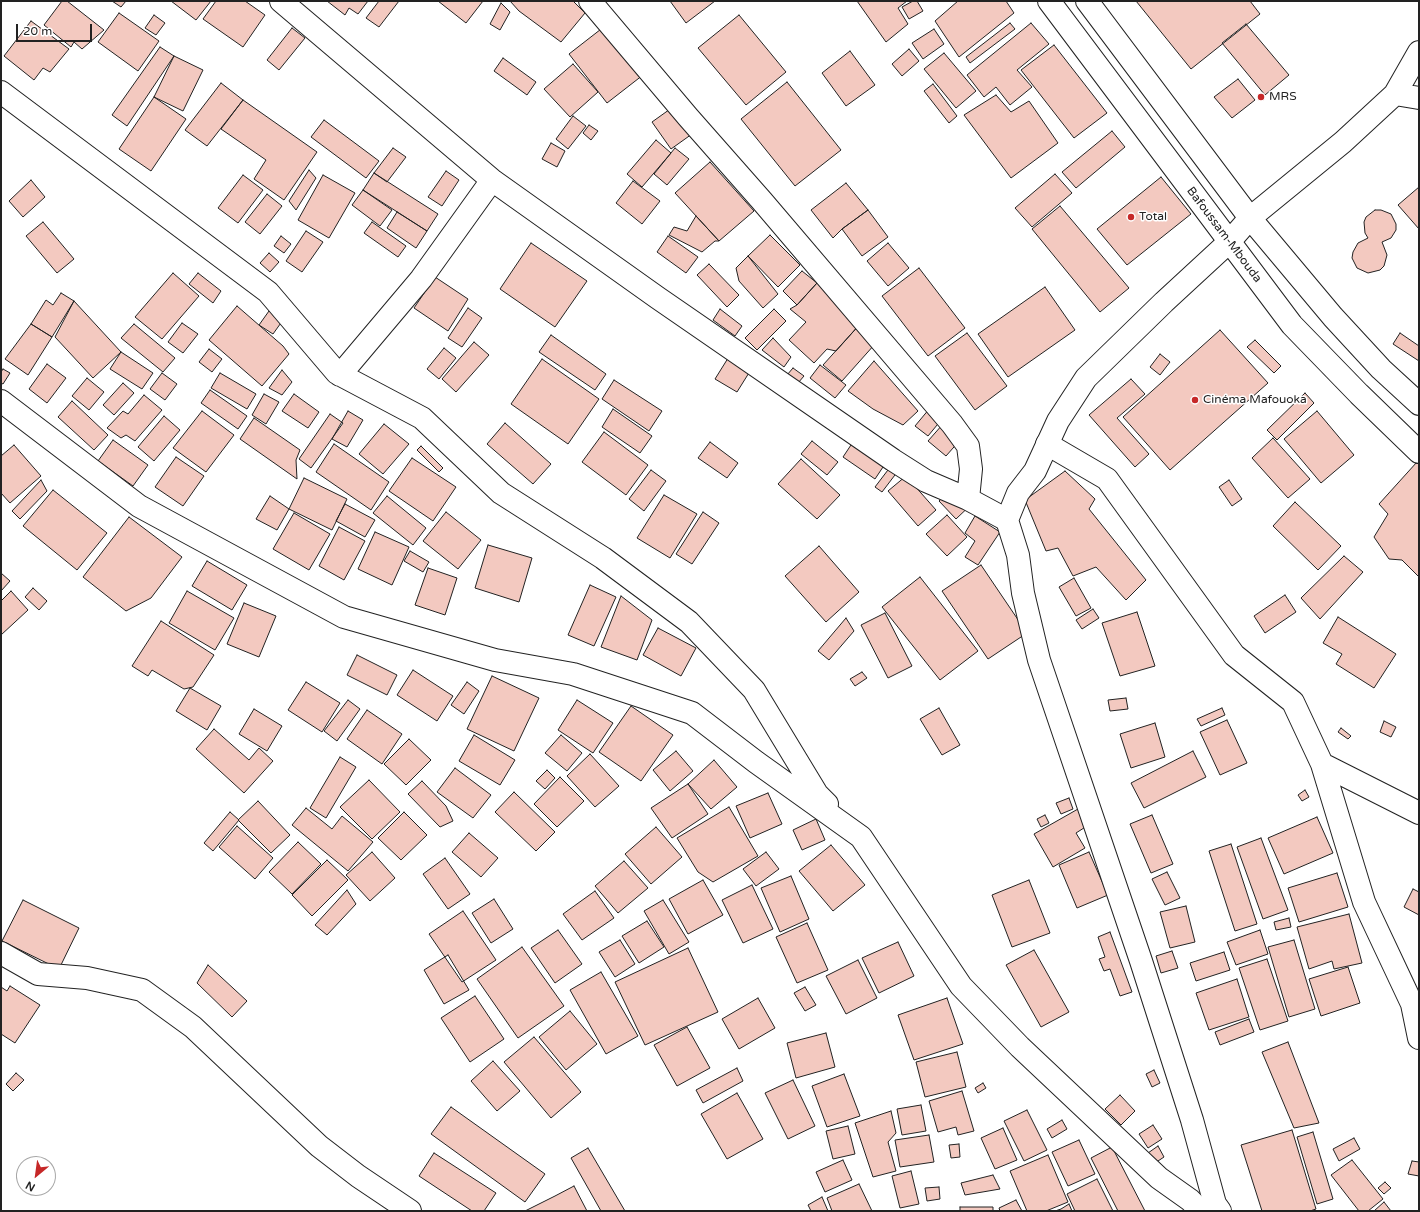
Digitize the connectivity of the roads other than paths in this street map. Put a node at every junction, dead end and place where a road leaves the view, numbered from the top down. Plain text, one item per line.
1 (281, 1) edge
2 (590, 1) edge
3 (1049, 1) edge
4 (1087, 1) edge
5 (1419, 52) edge
6 (1, 92) edge
7 (1395, 94) junction
8 (1419, 98) edge
9 (492, 180) junction
10 (1250, 218) junction
11 (1229, 242) junction
12 (340, 375) junction
13 (1, 401) edge
14 (1419, 404) edge
15 (1047, 444) junction
16 (1419, 452) edge
17 (968, 499) junction
18 (1007, 520) junction
19 (1322, 764) junction
20 (1419, 813) edge
21 (861, 837) junction
22 (1, 953) edge
23 (1416, 1006) edge
24 (1419, 1038) edge
25 (410, 1211) edge
26 (1201, 1211) edge
27 (1220, 1211) edge

1 - 9 main road
2 - 17 main road
3 - 11 main road, Bafoussam-Mbouda
4 - 10 main road
5 - 7 main road
6 - 12 main road
7 - 8 main road
7 - 10 main road
9 - 12 main road
9 - 17 main road
10 - 11 main road
10 - 14 main road
11 - 15 main road
11 - 16 main road, Bafoussam-Mbouda
12 - 21 main road
13 - 21 main road
15 - 18 main road
15 - 19 main road
17 - 18 main road
18 - 27 main road
19 - 20 main road
19 - 23 main road
21 - 26 main road
22 - 25 main road
23 - 24 main road

